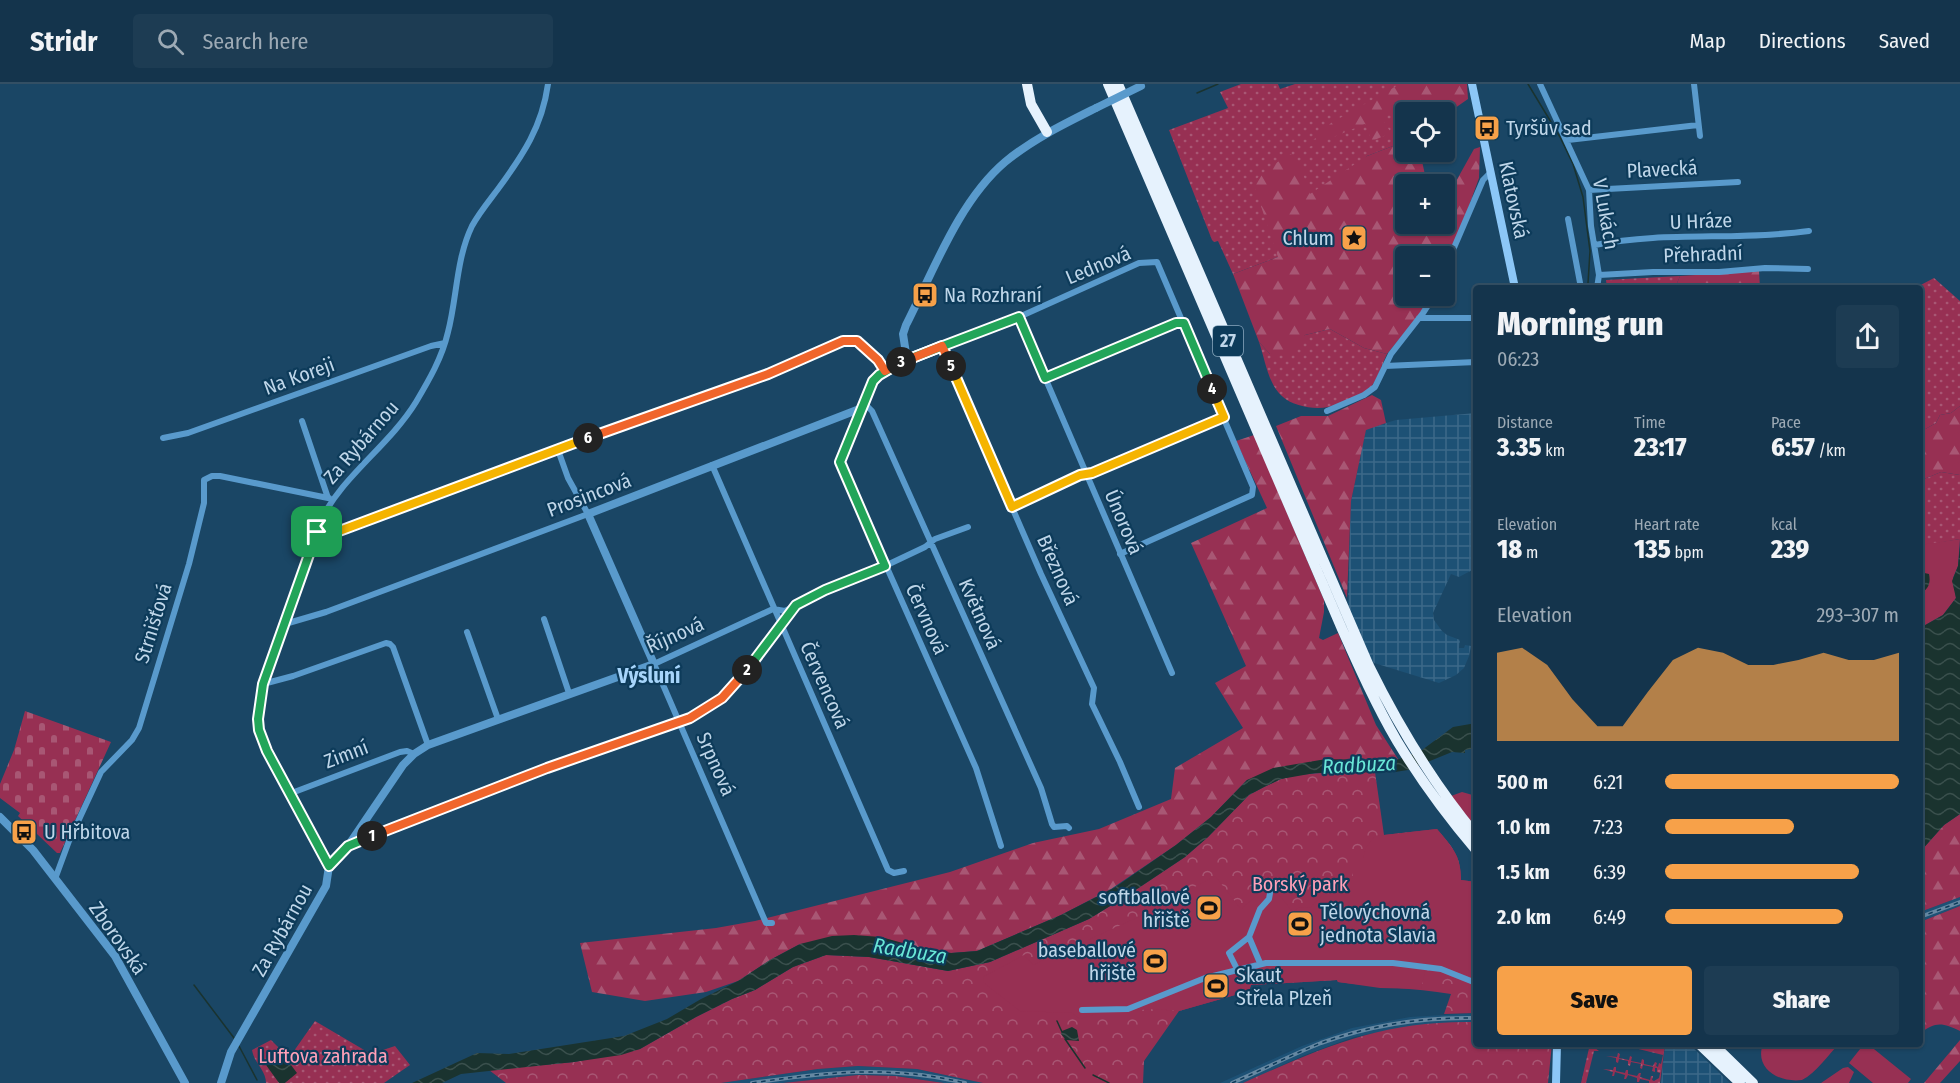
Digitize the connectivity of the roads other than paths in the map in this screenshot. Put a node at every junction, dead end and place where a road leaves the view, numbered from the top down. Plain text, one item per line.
1 (548, 84) edge
2 (1027, 84) edge
3 (1106, 84) edge
4 (1118, 84) edge
5 (1123, 84) edge
6 (1472, 84) edge
7 (1540, 84) edge
8 (1694, 84) edge
9 (1143, 85) edge
10 (1127, 104) junction
11 (1698, 125) junction
12 (1047, 132) junction
13 (1700, 136) dead end
14 (1568, 140) junction
15 (1491, 172) junction
16 (1738, 182) dead end
17 (1589, 190) junction
18 (1568, 219) dead end
19 (1809, 231) dead end
20 (1595, 245) junction
21 (1455, 246) edge
22 (1808, 269) dead end
23 (1599, 275) junction
24 (1514, 285) edge
25 (1581, 285) edge
26 (1597, 285) edge
27 (1427, 306) edge
28 (1019, 317) junction
29 (1419, 318) junction
30 (1473, 318) edge
31 (1184, 323) junction
32 (445, 343) junction
33 (942, 346) junction
34 (907, 360) junction
35 (1473, 362) edge
36 (1385, 366) junction
37 (885, 371) junction
38 (1045, 378) junction
39 (862, 408) junction
40 (1327, 411) dead end
41 (1224, 417) junction
42 (302, 421) dead end
43 (163, 438) dead end
44 (558, 450) junction
45 (712, 465) junction
46 (1086, 475) junction
47 (330, 498) junction
48 (1012, 507) junction
49 (588, 514) junction
50 (968, 527) dead end
51 (317, 532) junction
52 (930, 543) junction
53 (1120, 554) junction
54 (885, 566) junction
55 (796, 605) junction
56 (773, 609) junction
57 (544, 619) dead end
58 (285, 624) junction
59 (781, 625) junction
60 (467, 632) dead end
61 (654, 664) junction
62 (1173, 673) dead end
63 (263, 684) junction
64 (569, 693) junction
65 (498, 719) junction
66 (679, 721) junction
67 (428, 746) junction
68 (414, 754) junction
69 (289, 794) junction
70 (1139, 807) dead end
71 (0, 817) edge
72 (1069, 828) dead end
73 (1473, 832) edge
74 (348, 846) junction
75 (1001, 846) dead end
76 (1473, 846) edge
77 (329, 866) junction
78 (904, 871) dead end
79 (55, 879) junction
80 (1272, 882) dead end
81 (772, 923) dead end
82 (1249, 937) junction
83 (1260, 963) junction
84 (1237, 969) junction
85 (1473, 982) edge
86 (1082, 1010) dead end
87 (1557, 1047) edge
88 (1701, 1047) edge
89 (1716, 1047) edge
90 (185, 1083) edge
91 (221, 1083) edge
92 (1556, 1083) edge
93 (1740, 1083) edge
94 (1753, 1083) edge

1 - 32 street, Za Rybárnou
2 - 12 highway
3 - 76 highway, 27
4 - 10 highway, 27
5 - 10 highway
6 - 15 main road, Klatovská
7 - 14 street, V Lukách
8 - 11 street
9 - 12 street, bridge
10 - 73 highway, 27
11 - 13 street
11 - 14 street
12 - 34 street
14 - 17 street, V Lukách
15 - 21 street
15 - 24 main road, Klatovská
16 - 17 street, Plavecká
17 - 20 street, V Lukách
18 - 25 street, V Lukách
19 - 20 street, U Hráze
20 - 23 street, V Lukách
22 - 23 street, Přehradní
23 - 26 street, V Lukách
27 - 29 street
28 - 31 street, Lednová
28 - 33 street, Lednová
28 - 38 street, Únorová
29 - 30 street
29 - 36 street
31 - 38 street
31 - 41 street, Lednová
32 - 43 street, Na Koreji
32 - 47 street, Za Rybárnou
33 - 34 street, Lednová
33 - 48 street, Březnová
34 - 37 street, Lednová
35 - 36 street
36 - 40 street
37 - 39 street
37 - 44 street
38 - 46 street, Únorová
39 - 45 street, Prosincová
39 - 52 street, Květnová
39 - 54 street, Červnová
41 - 46 street
41 - 53 street, Lednová
42 - 47 street
44 - 49 street
44 - 51 street
45 - 49 street, Prosincová
45 - 56 street, Červencová
46 - 48 street
46 - 53 street, Únorová
47 - 51 street, Za Rybárnou
47 - 79 street, Strnišťová
48 - 70 street, Březnová
49 - 58 street, Prosincová
49 - 61 street, Srpnová
50 - 52 street
51 - 58 street, Za Rybárnou
52 - 54 street
52 - 72 street, Květnová
53 - 62 street, Únorová
54 - 55 street
54 - 75 street, Červnová
55 - 56 street, Říjnová
55 - 59 street
56 - 59 street, Červencová
56 - 61 street, Říjnová
57 - 64 street
58 - 63 street, Za Rybárnou
59 - 66 street
59 - 78 street, Červencová
60 - 65 street
61 - 64 street, Říjnová
61 - 66 street, Srpnová
63 - 67 street
63 - 69 street, Za Rybárnou
64 - 65 street, Říjnová
65 - 67 street, Říjnová
66 - 74 street
66 - 81 street, Srpnová
67 - 68 street, Říjnová
68 - 69 street, Zimní
68 - 74 street, Říjnová
69 - 77 street, Za Rybárnou
71 - 79 street, Zborovská
74 - 77 street, Říjnová
77 - 91 street, Za Rybárnou
79 - 90 street, Zborovská
80 - 82 street
82 - 83 street
82 - 84 street
83 - 84 street
83 - 85 street
84 - 86 street
87 - 92 main road
88 - 93 highway
89 - 94 highway

